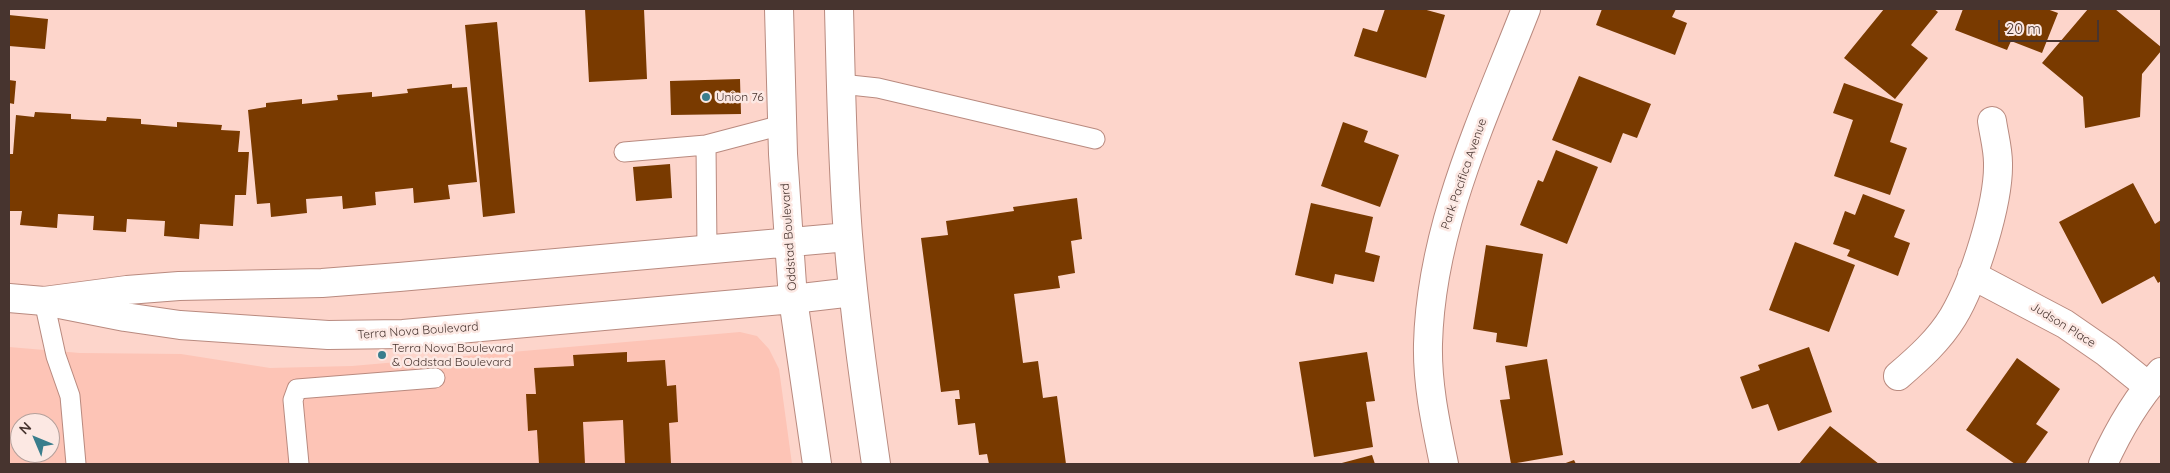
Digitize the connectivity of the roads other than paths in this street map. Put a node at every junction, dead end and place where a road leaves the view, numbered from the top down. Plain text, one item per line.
1 (779, 9) edge
2 (839, 9) edge
3 (1526, 9) edge
4 (841, 84) junction
5 (1992, 121) dead end
6 (782, 125) junction
7 (1095, 139) dead end
8 (706, 145) junction
9 (624, 152) dead end
10 (848, 237) junction
11 (789, 242) junction
12 (707, 249) junction
13 (1972, 274) junction
14 (853, 292) junction
15 (9, 298) edge
16 (793, 299) junction
17 (44, 301) junction
18 (1898, 376) dead end
19 (435, 378) dead end
20 (2155, 379) edge
21 (76, 464) edge
22 (299, 464) edge
23 (817, 464) edge
24 (876, 464) edge
25 (1444, 464) edge
26 (2104, 464) edge

1 - 6 street, Oddstad Boulevard
2 - 4 street
3 - 25 street, Park Pacifica Avenue
4 - 7 lane
4 - 10 street
5 - 13 street
6 - 8 lane
6 - 11 street, Oddstad Boulevard
8 - 9 lane
8 - 12 lane
10 - 11 street, Terra Nova Boulevard
10 - 14 street
11 - 12 street, Terra Nova Boulevard
11 - 16 street, Oddstad Boulevard
12 - 17 street, Terra Nova Boulevard
13 - 18 street
13 - 20 street, Judson Place
14 - 16 street, Terra Nova Boulevard
14 - 24 street
15 - 17 street, Terra Nova Boulevard
16 - 17 street, Terra Nova Boulevard
16 - 23 street, Oddstad Boulevard
17 - 21 lane
19 - 22 lane
20 - 26 street

